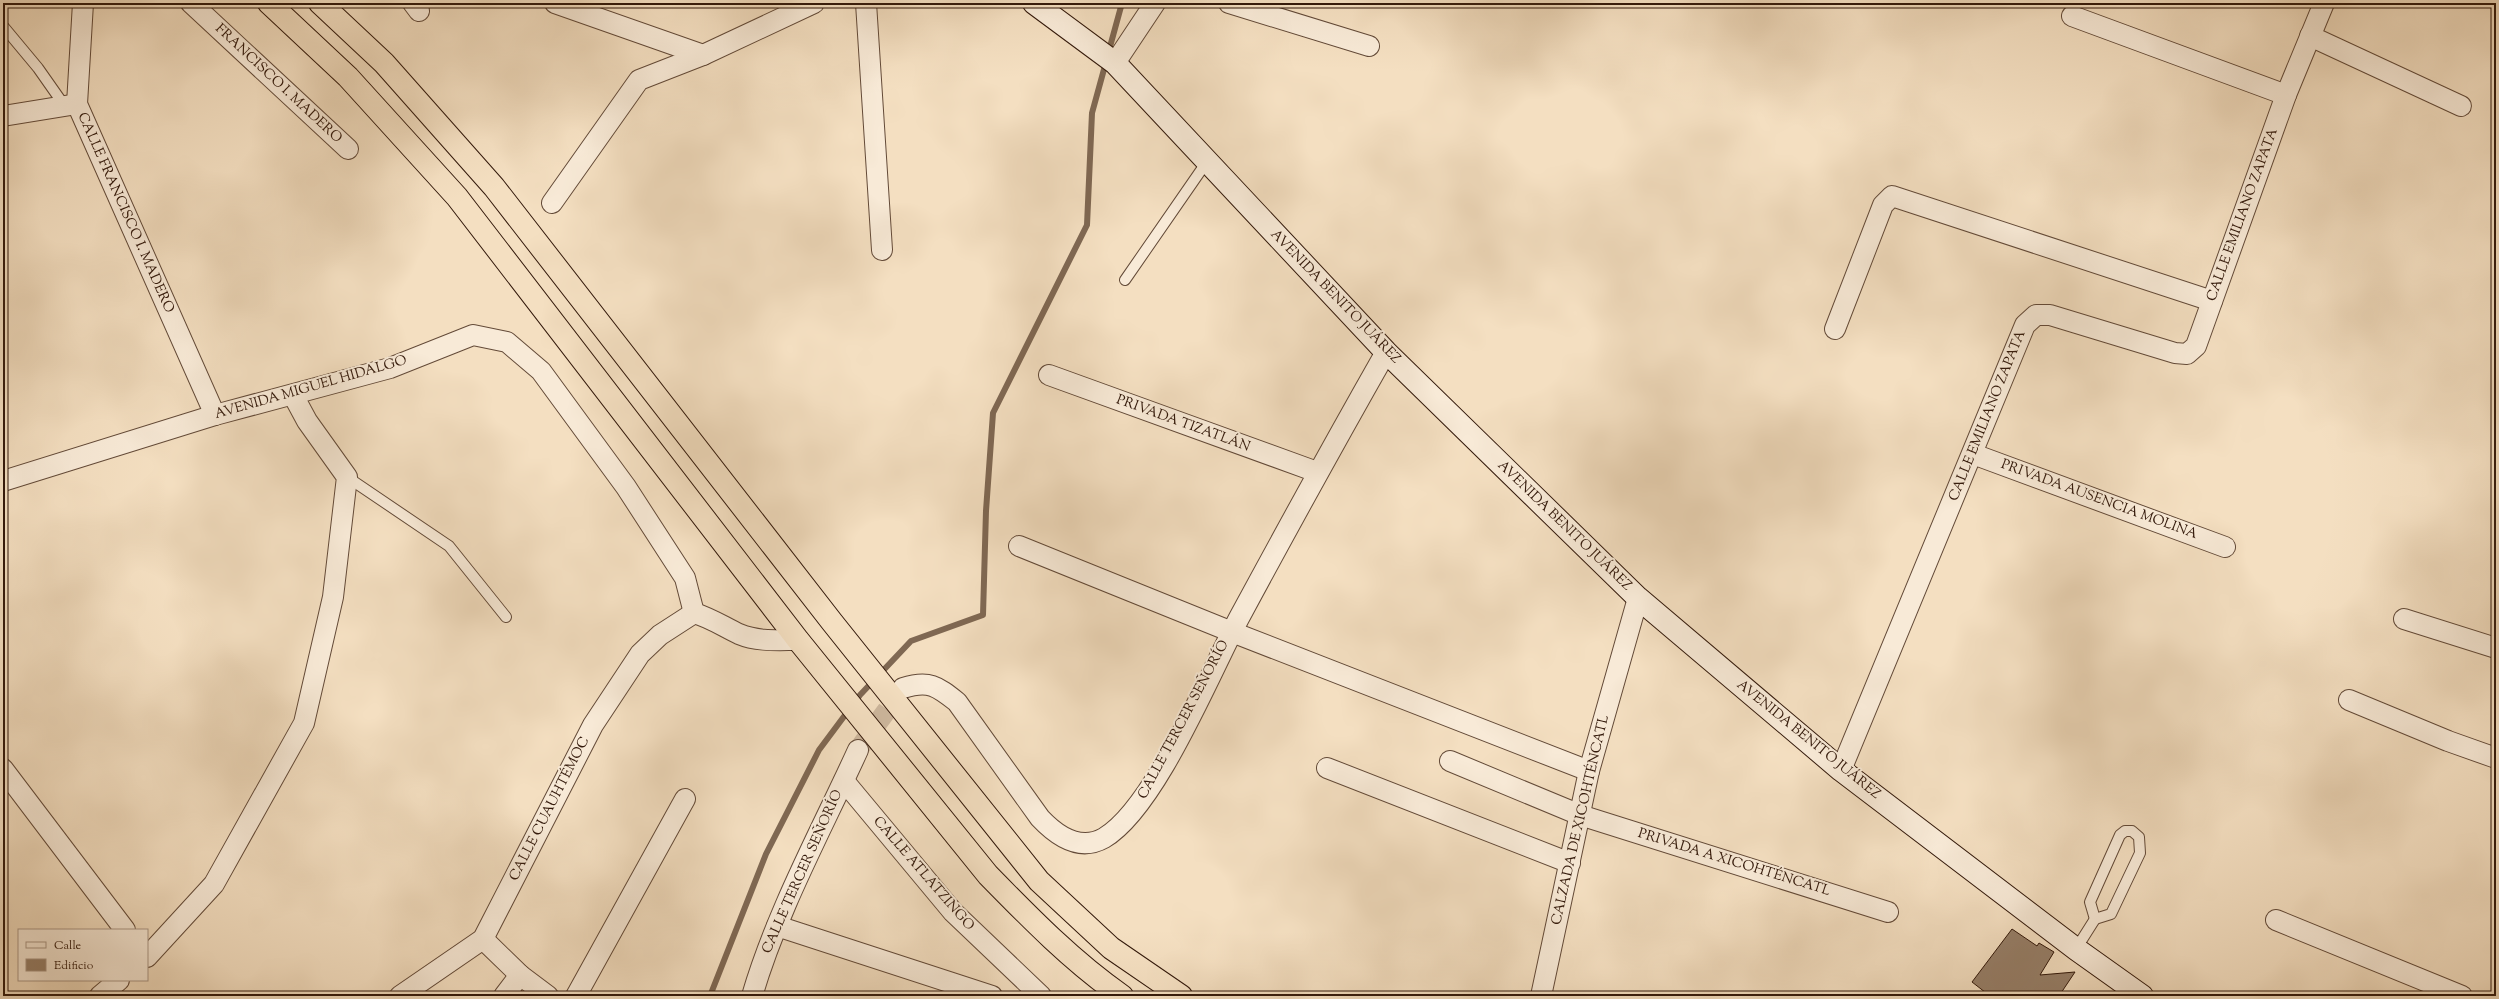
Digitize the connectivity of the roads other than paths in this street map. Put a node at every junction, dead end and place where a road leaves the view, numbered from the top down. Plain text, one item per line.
1 (83, 3) edge
2 (191, 3) edge
3 (269, 3) edge
4 (320, 3) edge
5 (555, 3) edge
6 (814, 3) edge
7 (866, 3) edge
8 (1034, 3) edge
9 (1155, 3) edge
10 (1229, 3) edge
11 (2324, 3) edge
12 (2072, 16) dead end
13 (3, 26) edge
14 (2310, 36) junction
15 (1369, 46) dead end
16 (703, 54) junction
17 (1114, 63) junction
18 (2286, 95) junction
19 (70, 104) junction
20 (2461, 106) dead end
21 (3, 116) edge
22 (348, 149) dead end
23 (1206, 163) junction
24 (552, 203) dead end
25 (882, 250) dead end
26 (1125, 280) dead end
27 (2212, 301) junction
28 (1835, 329) dead end
29 (1386, 352) junction
30 (1049, 375) dead end
31 (293, 395) junction
32 (216, 415) junction
33 (1973, 454) junction
34 (1317, 472) junction
35 (347, 477) junction
36 (3, 481) edge
37 (1019, 546) dead end
38 (2225, 547) dead end
39 (1638, 598) junction
40 (694, 613) junction
41 (506, 617) dead end
42 (2404, 619) dead end
43 (1232, 632) junction
44 (798, 640) junction
45 (2496, 648) edge
46 (903, 688) tunnel mouth
47 (2349, 700) dead end
48 (858, 750) tunnel mouth
49 (2496, 758) edge
50 (1450, 761) dead end
51 (1327, 768) dead end
52 (3, 769) edge
53 (1841, 770) junction
54 (1589, 772) junction
55 (844, 781) junction
56 (685, 799) dead end
57 (1580, 815) junction
58 (1570, 863) junction
59 (1888, 912) dead end
60 (2095, 919) junction
61 (2276, 920) dead end
62 (777, 926) junction
63 (124, 929) edge
64 (483, 939) junction
65 (2076, 949) junction
66 (148, 956) edge
67 (520, 975) junction
68 (118, 981) edge
69 (100, 996) edge
70 (400, 996) edge
71 (504, 996) edge
72 (548, 996) edge
73 (576, 996) edge
74 (752, 996) edge
75 (992, 996) edge
76 (1041, 996) edge
77 (1122, 996) edge
78 (1181, 996) edge
79 (1541, 996) edge
80 (2142, 996) edge
81 (2462, 996) edge

1 - 19 street, CALLE FRANCISCO I. MADERO
2 - 22 street, FRANCISCO I. MADERO
3 - 44 highway
4 - 78 highway
5 - 16 street
6 - 16 street
7 - 25 street
8 - 17 main road, AVENIDA BENITO JUÁREZ
9 - 17 street
10 - 15 street
11 - 14 street, CALLE EMILIANO ZAPATA
12 - 18 street
13 - 19 lane
14 - 18 street, CALLE EMILIANO ZAPATA
14 - 20 street
16 - 24 street
17 - 23 main road, AVENIDA BENITO JUÁREZ
18 - 27 street, CALLE EMILIANO ZAPATA
19 - 21 street
19 - 32 street, CALLE FRANCISCO I. MADERO
23 - 26 lane
23 - 29 main road, AVENIDA BENITO JUÁREZ
27 - 28 street
27 - 33 street, CALLE EMILIANO ZAPATA
29 - 34 street, CALLE TERCER SEÑORÍO
29 - 39 main road, AVENIDA BENITO JUÁREZ
30 - 34 street, PRIVADA TIZATLÁN
31 - 32 street, AVENIDA MIGUEL HIDALGO
31 - 35 street
31 - 40 street, AVENIDA MIGUEL HIDALGO
32 - 36 street, AVENIDA MIGUEL HIDALGO
33 - 38 street, PRIVADA AUSENCIA MOLINA
33 - 53 street, CALLE EMILIANO ZAPATA
34 - 43 street, CALLE TERCER SEÑORÍO
35 - 41 lane
35 - 66 street
37 - 43 street
39 - 53 main road, AVENIDA BENITO JUÁREZ
39 - 54 street, CALZADA DE XICOHTÉNCATL
40 - 44 street
40 - 64 street, CALLE CUAUHTÉMOC
42 - 45 street
43 - 46 street, CALLE TERCER SEÑORÍO
43 - 54 street
44 - 77 highway
47 - 49 street
48 - 55 street, CALLE TERCER SEÑORÍO
50 - 57 street, PRIVADA A XICOHTÉNCATL
51 - 58 street
52 - 63 street
53 - 65 main road, AVENIDA BENITO JUÁREZ
54 - 57 street, CALZADA DE XICOHTÉNCATL
55 - 62 street, CALLE TERCER SEÑORÍO
55 - 76 street, CALLE ATLATZINGO
56 - 73 street
57 - 58 street, CALZADA DE XICOHTÉNCATL
57 - 59 street, PRIVADA A XICOHTÉNCATL
58 - 79 street, CALZADA DE XICOHTÉNCATL
60 - 60 lane
60 - 65 lane
61 - 81 street
62 - 74 street, CALLE TERCER SEÑORÍO
62 - 75 street
64 - 67 street
64 - 70 street, CALLE CUAUHTÉMOC
65 - 80 main road, AVENIDA BENITO JUÁREZ
67 - 71 street
67 - 72 street
68 - 69 street

